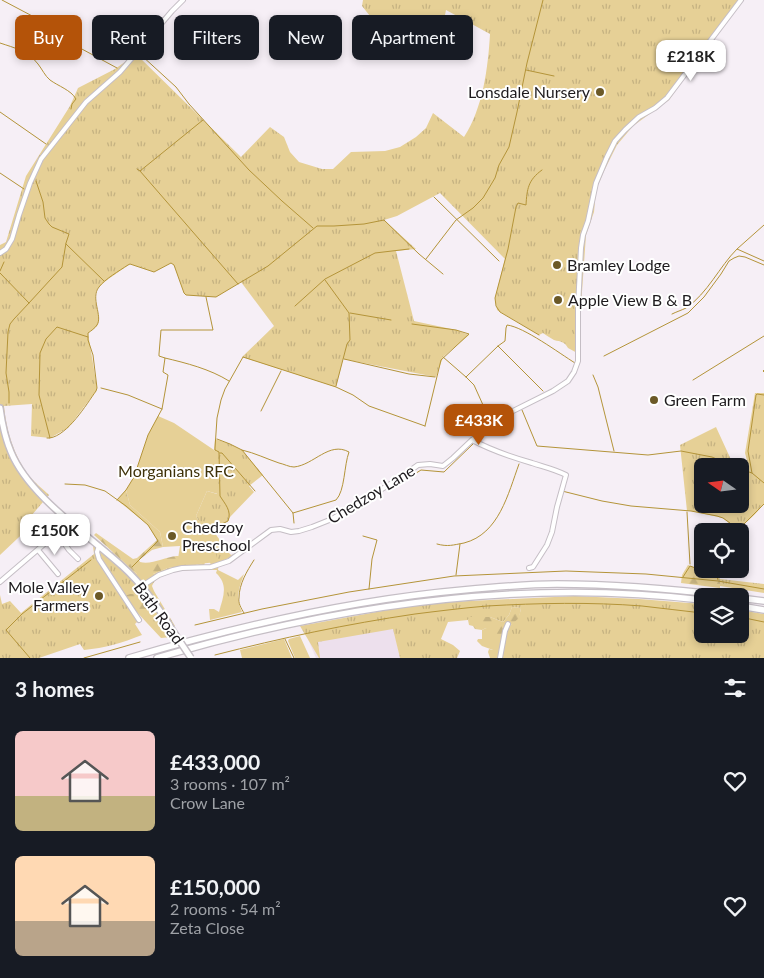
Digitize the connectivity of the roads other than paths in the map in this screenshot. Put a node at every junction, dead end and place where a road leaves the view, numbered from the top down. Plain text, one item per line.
1 (183, 0) edge
2 (741, 0) edge
3 (0, 252) edge
4 (0, 408) edge
5 (472, 440) junction
6 (70, 522) junction
7 (57, 533) junction
8 (99, 546) junction
9 (38, 550) junction
10 (78, 559) dead end
11 (529, 568) dead end
12 (58, 574) dead end
13 (0, 582) edge
14 (142, 586) junction
15 (694, 592) edge
16 (694, 599) edge
17 (749, 600) edge
18 (764, 602) edge
19 (749, 608) edge
20 (764, 610) edge
21 (139, 620) dead end
22 (508, 624) dead end
23 (129, 658) edge
24 (157, 658) edge
25 (191, 658) edge
26 (500, 658) edge

1 - 3 street
2 - 5 street, Chedzoy Lane
4 - 6 main road, Bath Road
5 - 11 street
5 - 14 street, Chedzoy Lane
6 - 7 street
6 - 8 main road, Bath Road
7 - 9 street
7 - 10 street
8 - 14 main road, Bath Road
8 - 21 street
9 - 12 street
9 - 13 street
14 - 25 main road, Bath Road, bridge
15 - 23 highway
16 - 24 highway
17 - 18 highway
19 - 20 highway
22 - 26 street

